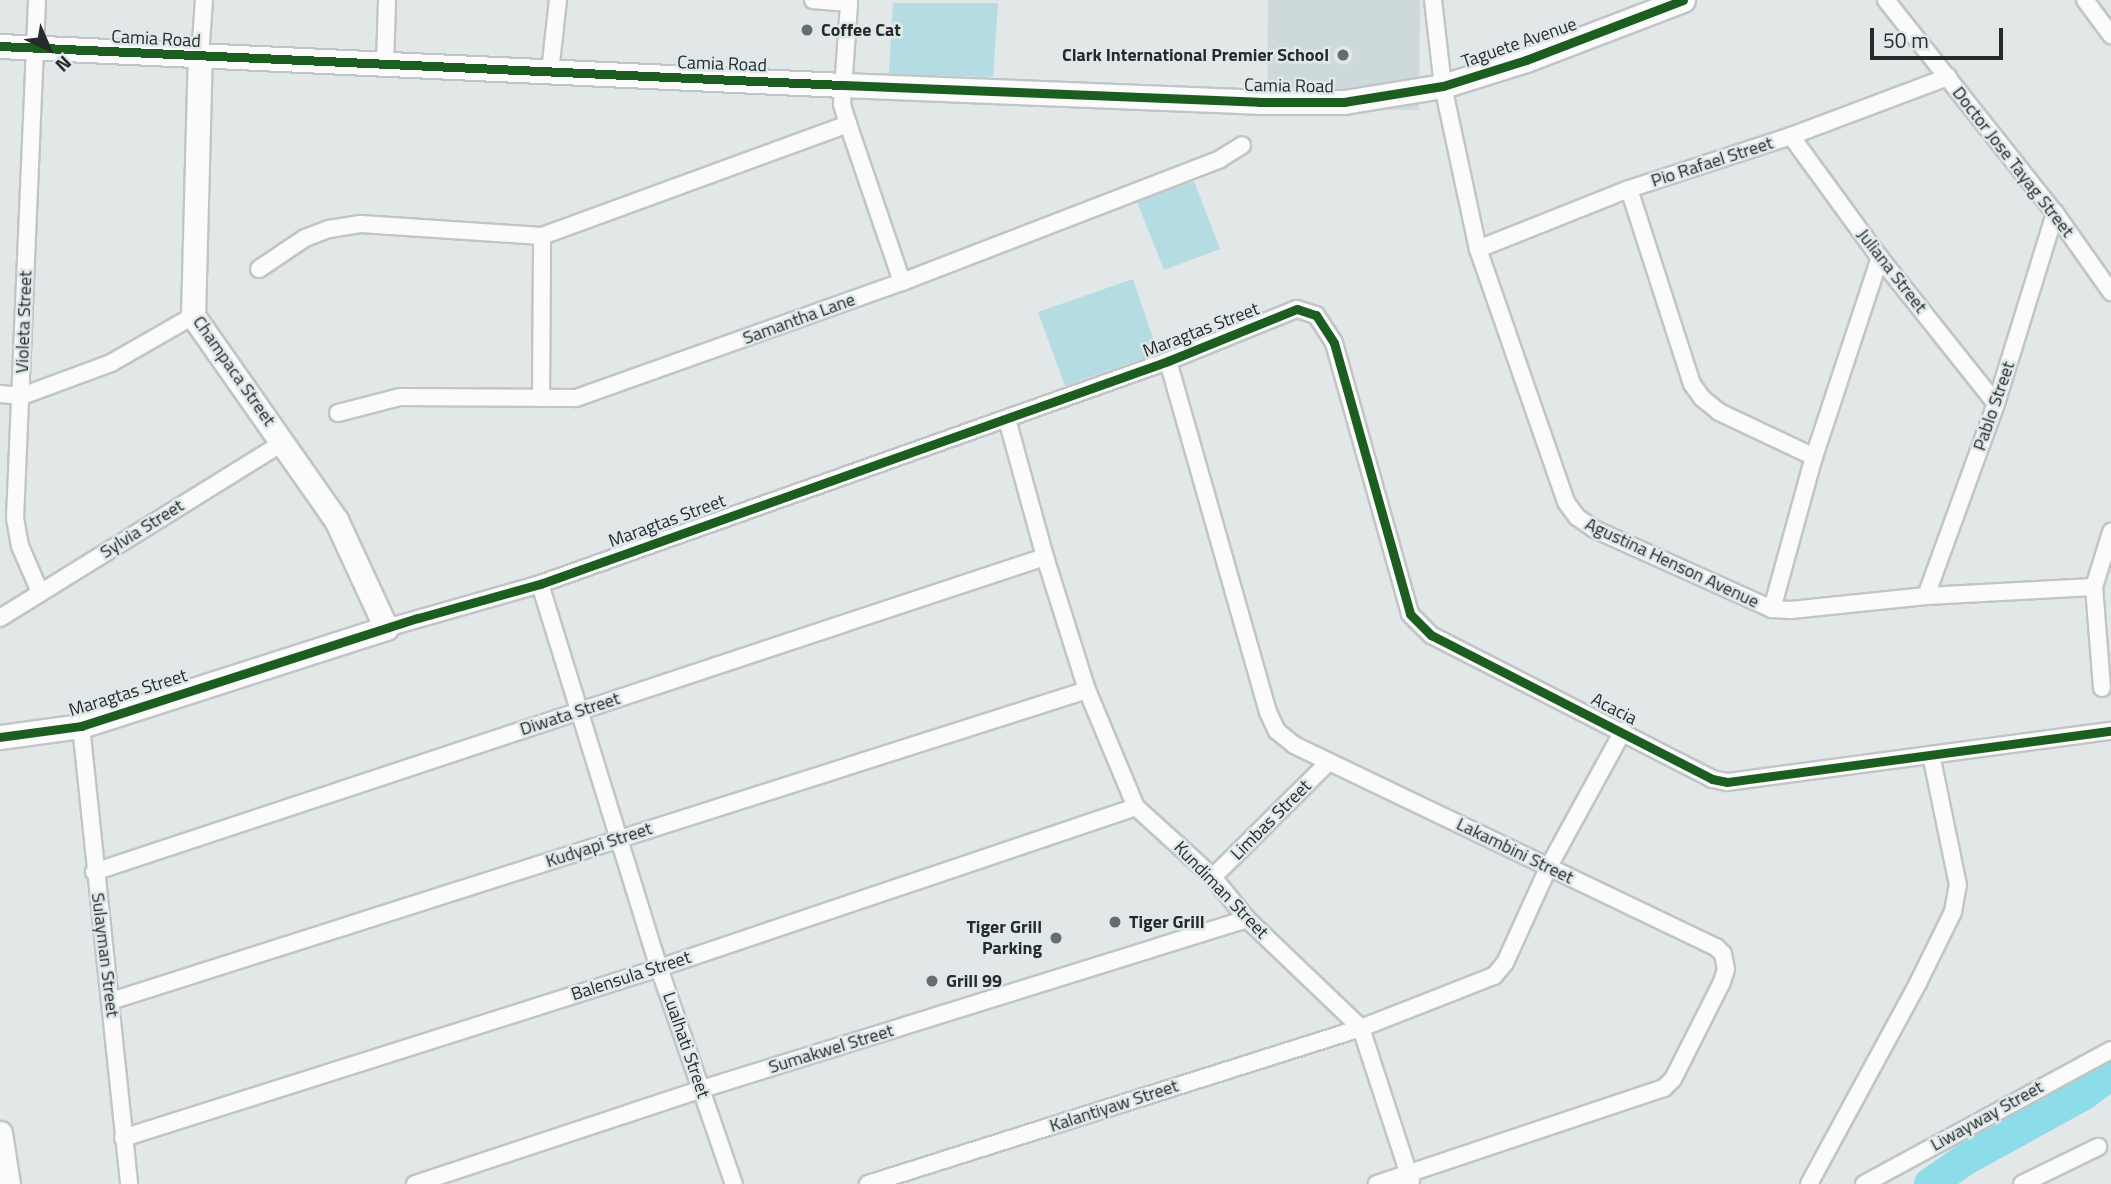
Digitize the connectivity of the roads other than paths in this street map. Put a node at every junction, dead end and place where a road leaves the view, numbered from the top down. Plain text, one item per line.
1 (37, 0) edge
2 (204, 0) edge
3 (387, 0) edge
4 (558, 0) edge
5 (813, 0) edge
6 (1433, 0) edge
7 (1683, 0) edge
8 (1886, 0) edge
9 (2085, 0) edge
10 (849, 1) edge
11 (2111, 35) edge
12 (0, 46) edge
13 (36, 47) junction
14 (200, 57) junction
15 (385, 65) junction
16 (550, 72) junction
17 (1948, 77) junction
18 (843, 85) junction
19 (1443, 86) junction
20 (848, 124) junction
21 (1791, 136) junction
22 (1242, 145) dead end
23 (1629, 189) junction
24 (2055, 214) junction
25 (542, 236) junction
26 (1478, 249) junction
27 (1880, 258) junction
28 (260, 268) dead end
29 (902, 282) junction
30 (2111, 292) edge
31 (193, 316) junction
32 (1329, 330) joint
33 (1168, 361) junction
34 (0, 394) edge
35 (22, 396) junction
36 (541, 398) junction
37 (1996, 404) junction
38 (338, 413) dead end
39 (1007, 419) junction
40 (284, 442) junction
41 (1814, 457) junction
42 (2111, 532) edge
43 (1045, 557) junction
44 (540, 584) junction
45 (2094, 587) junction
46 (40, 592) junction
47 (1926, 596) junction
48 (1772, 609) junction
49 (0, 618) edge
50 (386, 628) junction
51 (2102, 688) dead end
52 (1087, 691) junction
53 (582, 710) junction
54 (81, 726) junction
55 (1623, 731) junction
56 (2111, 731) edge
57 (0, 737) edge
58 (1931, 755) junction
59 (1329, 762) junction
60 (1136, 807) junction
61 (619, 839) junction
62 (1548, 868) junction
63 (94, 872) junction
64 (1213, 877) junction
65 (1247, 919) junction
66 (659, 968) junction
67 (111, 1000) junction
68 (1361, 1028) junction
69 (2111, 1050) edge
70 (702, 1089) junction
71 (0, 1133) edge
72 (123, 1139) junction
73 (2098, 1147) dead end
74 (1410, 1179) edge
75 (8, 1184) edge
76 (129, 1184) edge
77 (415, 1184) edge
78 (734, 1184) edge
79 (868, 1184) edge
80 (1377, 1184) edge
81 (1809, 1184) edge
82 (1864, 1184) edge
83 (2022, 1184) edge

1 - 13 street, Violeta Street
2 - 14 street, Champaca Street
3 - 15 street
4 - 16 street
5 - 10 street
6 - 19 street, Agustina Henson Avenue
7 - 19 street, Taguete Avenue
8 - 17 street, Doctor Jose Tayag Street
9 - 11 street
10 - 18 street
12 - 13 street, Camia Road
13 - 14 street, Camia Road
13 - 35 street, Violeta Street
14 - 15 street, Camia Road
14 - 31 street, Champaca Street
15 - 16 street, Camia Road
16 - 18 street, Camia Road
17 - 21 street, Pio Rafael Street
17 - 24 street, Doctor Jose Tayag Street
18 - 19 street, Camia Road
18 - 20 street
19 - 26 street, Agustina Henson Avenue
20 - 25 street
20 - 29 street
21 - 23 street, Pio Rafael Street
21 - 27 street, Juliana Street
22 - 29 street, Samantha Lane
23 - 26 street, Pio Rafael Street
23 - 41 street
24 - 30 street, Doctor Jose Tayag Street
24 - 37 street, Pablo Street
25 - 28 street
25 - 36 street
26 - 48 street, Agustina Henson Avenue
27 - 37 street, Juliana Street
27 - 41 street
29 - 36 street, Samantha Lane
31 - 35 street
31 - 40 street, Champaca Street
32 - 33 street, Maragtas Street
32 - 55 street, Acacia
33 - 39 street, Maragtas Street
33 - 59 street, Lakambini Street
34 - 35 street
35 - 46 street, Violeta Street
36 - 38 street, Samantha Lane
37 - 47 street, Pablo Street
39 - 43 street, Kundiman Street
39 - 44 street, Maragtas Street
40 - 46 street, Sylvia Street
40 - 50 street, Champaca Street
41 - 48 street
42 - 45 street
43 - 52 street, Kundiman Street
43 - 53 street, Diwata Street
44 - 50 street, Maragtas Street
44 - 53 street, Lualhati Street
45 - 47 street, Agustina Henson Avenue
45 - 51 street
46 - 49 street, Sylvia Street
47 - 48 street, Agustina Henson Avenue
50 - 54 street, Maragtas Street
52 - 60 street, Kundiman Street
52 - 61 street, Kudyapi Street
53 - 61 street, Lualhati Street
53 - 63 street, Diwata Street
54 - 57 street, Maragtas Street
54 - 63 street, Sulayman Street
55 - 58 street, Acacia
55 - 62 street, Kalantiyaw Street
56 - 58 street, Acacia
58 - 81 street
59 - 62 street, Lakambini Street
59 - 64 street, Limbas Street
60 - 64 street, Kundiman Street
60 - 66 street, Balensula Street
61 - 66 street, Lualhati Street
61 - 67 street, Kudyapi Street
62 - 68 street, Kalantiyaw Street
62 - 74 street, Lakambini Street
63 - 67 street, Sulayman Street
64 - 65 street, Kundiman Street
65 - 68 street, Kundiman Street
65 - 70 street, Sumakwel Street
66 - 70 street, Lualhati Street
66 - 72 street, Balensula Street
67 - 72 street, Sulayman Street
68 - 74 street, Kundiman Street
68 - 79 street, Kalantiyaw Street
69 - 82 street, Liwayway Street
70 - 77 street, Sumakwel Street
70 - 78 street, Lualhati Street
71 - 75 street
72 - 76 street, Sulayman Street
73 - 83 street
74 - 80 street, Lakambini Street

